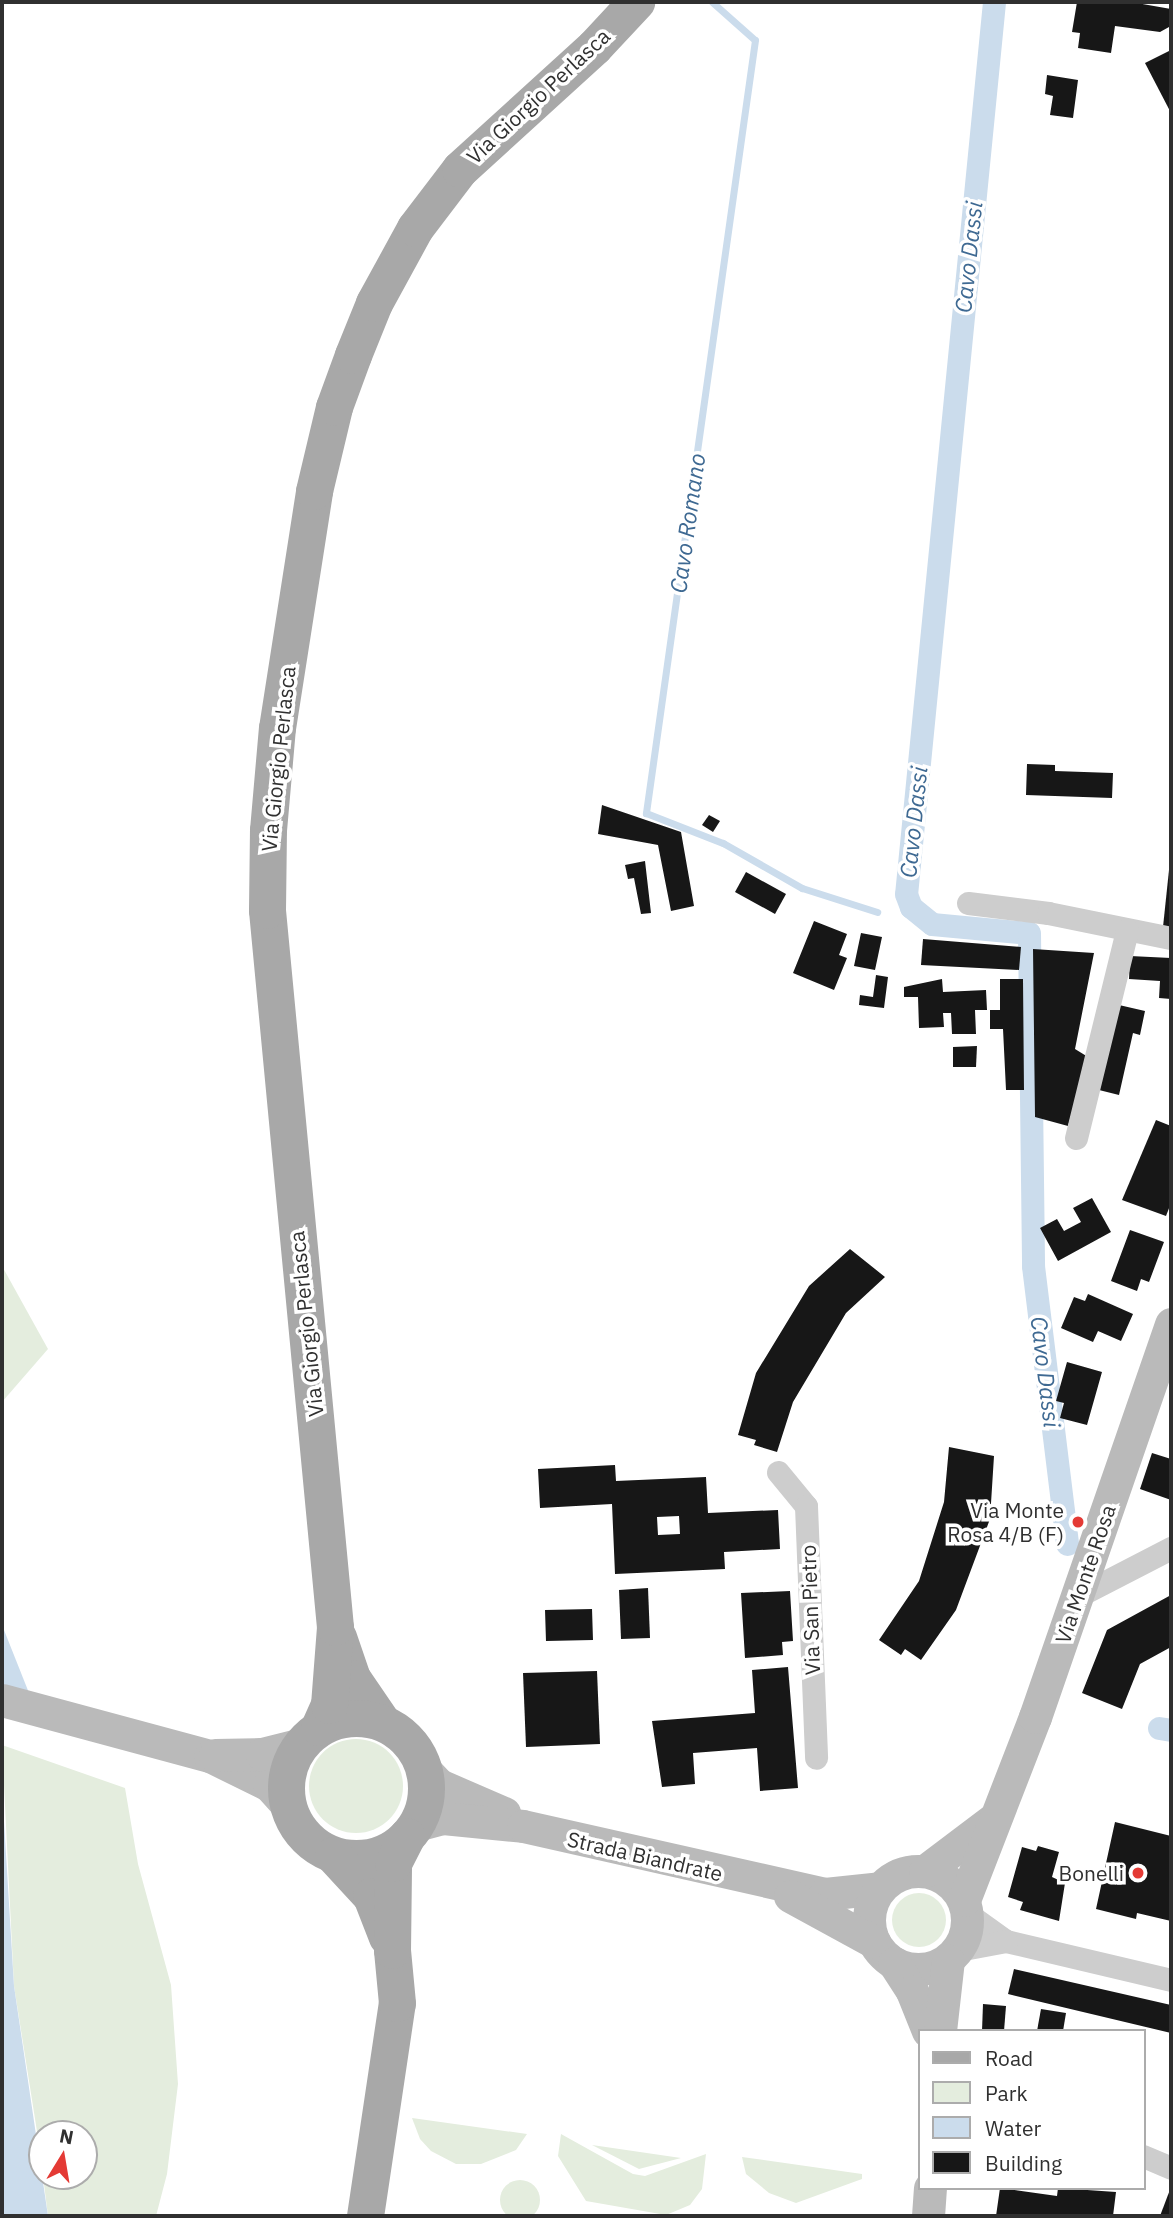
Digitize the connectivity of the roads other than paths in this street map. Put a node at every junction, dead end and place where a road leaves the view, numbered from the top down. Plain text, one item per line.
1 (636, 2) edge
2 (968, 903) dead end
3 (1126, 930) junction
4 (1171, 938) edge
5 (1076, 1138) dead end
6 (1171, 1324) edge
7 (778, 1472) dead end
8 (1171, 1548) edge
9 (1079, 1596) junction
10 (335, 1627) junction
11 (2, 1700) edge
12 (382, 1723) junction
13 (309, 1736) junction
14 (210, 1756) junction
15 (816, 1758) dead end
16 (424, 1769) junction
17 (287, 1805) junction
18 (992, 1821) junction
19 (523, 1826) junction
20 (412, 1830) junction
21 (333, 1855) junction
22 (925, 1871) junction
23 (766, 1883) junction
24 (880, 1888) junction
25 (966, 1907) junction
26 (1006, 1941) junction
27 (392, 1950) junction
28 (884, 1953) junction
29 (953, 1955) junction
30 (1171, 1980) edge
31 (927, 2029) edge
32 (940, 2029) edge
33 (1145, 2157) edge
34 (1171, 2168) edge
35 (930, 2190) edge
36 (365, 2216) edge
37 (928, 2216) edge

1 - 10 main road, Via Giorgio Perlasca
2 - 3 street
3 - 4 street
3 - 5 street
6 - 9 main road, Via Monte Rosa
7 - 15 street, Via San Pietro
8 - 9 street
9 - 18 main road, Via Monte Rosa
10 - 12 main road, Via Giorgio Perlasca
10 - 13 main road, Via Giorgio Perlasca
11 - 14 main road
12 - 13 main road
12 - 16 main road
13 - 14 main road
13 - 17 main road
14 - 17 main road
16 - 19 main road, Strada Biandrate
16 - 20 main road
17 - 21 main road
18 - 22 main road
18 - 25 main road, Via Monte Rosa
19 - 20 main road, Strada Biandrate
19 - 23 main road, Strada Biandrate
20 - 21 main road
20 - 27 main road
21 - 27 main road
22 - 24 main road
22 - 25 main road
23 - 24 main road, Strada Biandrate
23 - 28 main road, Strada Biandrate
24 - 28 main road
25 - 26 street
25 - 29 main road
26 - 29 street
26 - 30 street
27 - 36 main road
28 - 29 main road
28 - 31 main road
29 - 32 main road
33 - 34 street
35 - 37 main road

